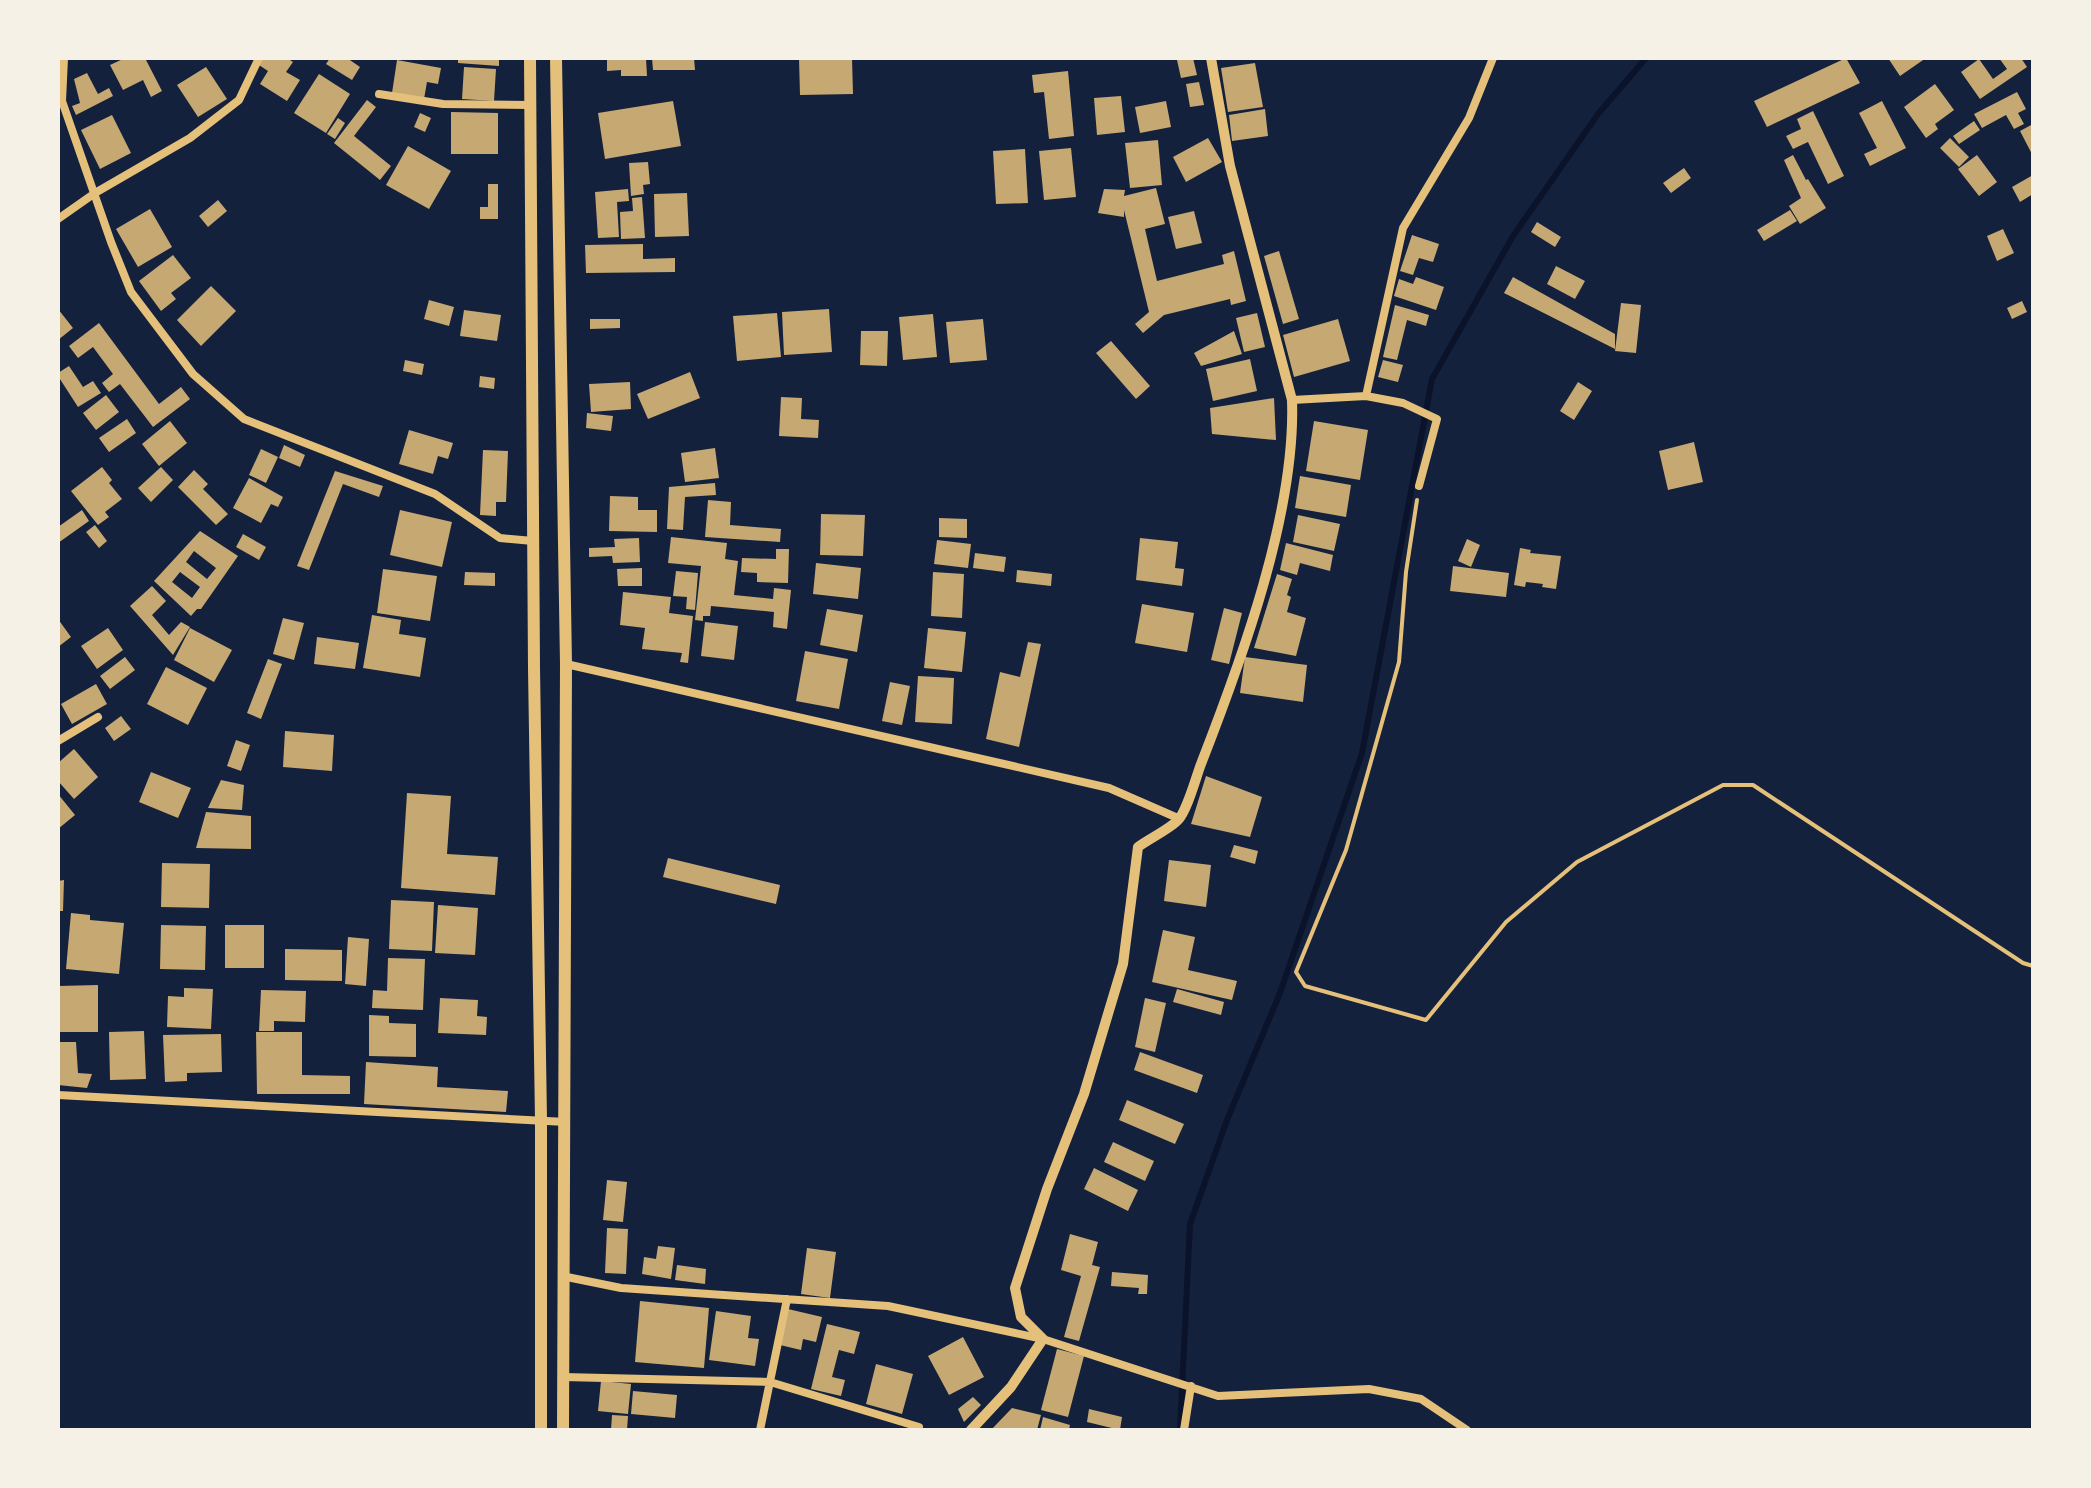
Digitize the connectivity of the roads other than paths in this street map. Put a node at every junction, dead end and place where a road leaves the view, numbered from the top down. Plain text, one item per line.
1 (64, 58) edge
2 (259, 58) edge
3 (530, 58) edge
4 (556, 58) edge
5 (1211, 58) edge
6 (1493, 58) edge
7 (379, 94) dead end
8 (530, 105) junction
9 (95, 193) junction
10 (58, 219) edge
11 (1366, 396) junction
12 (1292, 400) junction
13 (1419, 486) road end
14 (533, 541) junction
15 (566, 664) junction
16 (98, 717) dead end
17 (58, 741) edge
18 (1180, 819) junction
19 (58, 1095) edge
20 (541, 1120) junction
21 (566, 1122) junction
22 (562, 1276) junction
23 (787, 1299) junction
24 (1043, 1339) junction
25 (563, 1377) junction
26 (770, 1382) junction
27 (1191, 1386) junction
28 (919, 1427) dead end
29 (541, 1430) edge
30 (563, 1430) edge
31 (760, 1430) edge
32 (971, 1430) edge
33 (1184, 1430) edge
34 (1467, 1430) edge

1 - 9 street
2 - 9 street
3 - 8 main road
4 - 15 main road
5 - 12 street
6 - 11 street
7 - 8 street
8 - 14 main road
9 - 10 street
9 - 14 street
11 - 12 street
11 - 13 street
12 - 18 street
14 - 20 main road
15 - 18 street
15 - 21 main road
16 - 17 street
18 - 24 street
19 - 20 street
20 - 21 street
20 - 29 main road
21 - 22 main road
22 - 23 street
22 - 25 main road
23 - 24 street
23 - 26 street
24 - 27 street
24 - 32 street
25 - 26 street
25 - 30 main road
26 - 28 street
26 - 31 street
27 - 33 street
27 - 34 street

